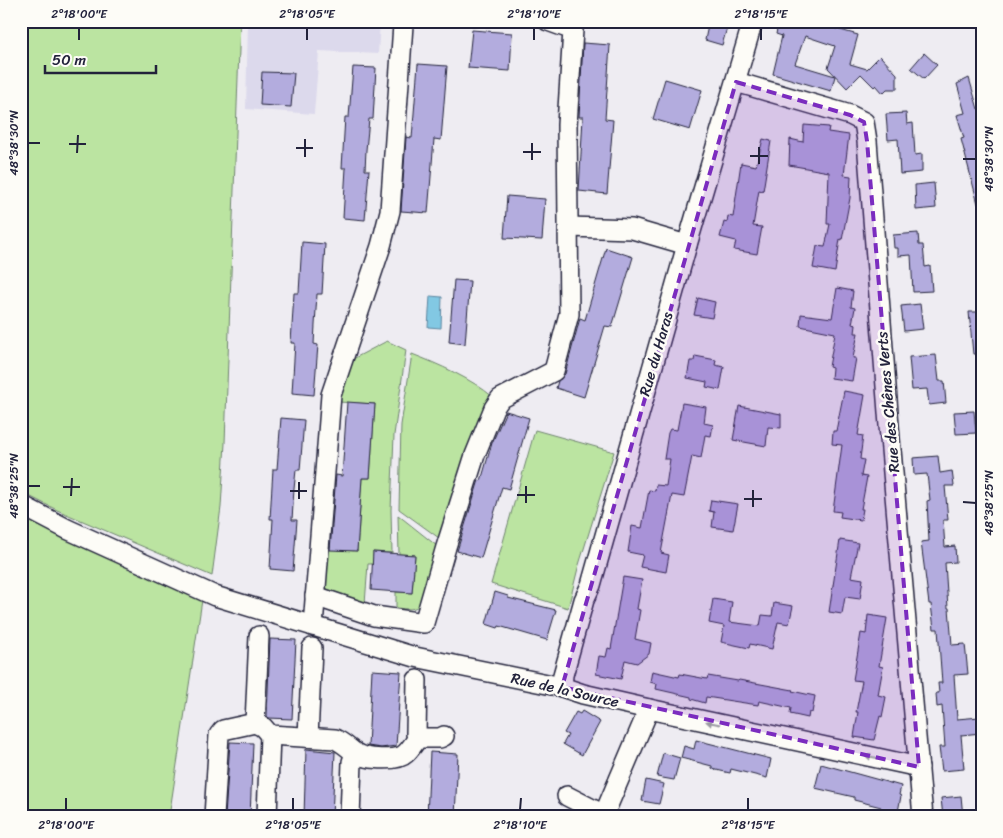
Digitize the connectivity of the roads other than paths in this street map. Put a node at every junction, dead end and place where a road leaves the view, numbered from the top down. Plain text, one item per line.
1 (405, 21) edge
2 (548, 21) edge
3 (753, 21) edge
4 (736, 82) junction
5 (570, 227) junction
6 (687, 244) junction
7 (21, 505) edge
8 (315, 596) junction
9 (313, 626) junction
10 (259, 636) dead end
11 (312, 648) dead end
12 (417, 680) dead end
13 (562, 687) junction
14 (649, 709) junction
15 (255, 723) junction
16 (270, 735) junction
17 (444, 736) dead end
18 (308, 737) junction
19 (418, 738) junction
20 (355, 753) junction
21 (919, 767) junction
22 (567, 796) dead end
23 (267, 816) edge
24 (603, 816) edge
25 (214, 817) edge
26 (350, 817) edge
27 (923, 817) edge

1 - 8 street
2 - 5 street
3 - 4 street, Rue du Haras
4 - 6 street, Rue du Haras
4 - 21 street, Rue des Chênes Verts
5 - 6 street
5 - 8 street
6 - 13 street, Rue du Haras
7 - 9 street, Rue de la Source
8 - 9 street
9 - 13 street, Rue de la Source
10 - 15 street
11 - 18 street
12 - 19 street
13 - 14 street, Rue de la Source
21 -> 14 street, Rue de la Source
14 - 24 street
15 - 16 street
15 - 25 street
16 - 18 street
16 - 23 street
17 - 19 street
18 - 20 street
19 - 20 street
20 - 26 street
21 - 27 street, Rue des Chênes Verts
22 - 24 street

